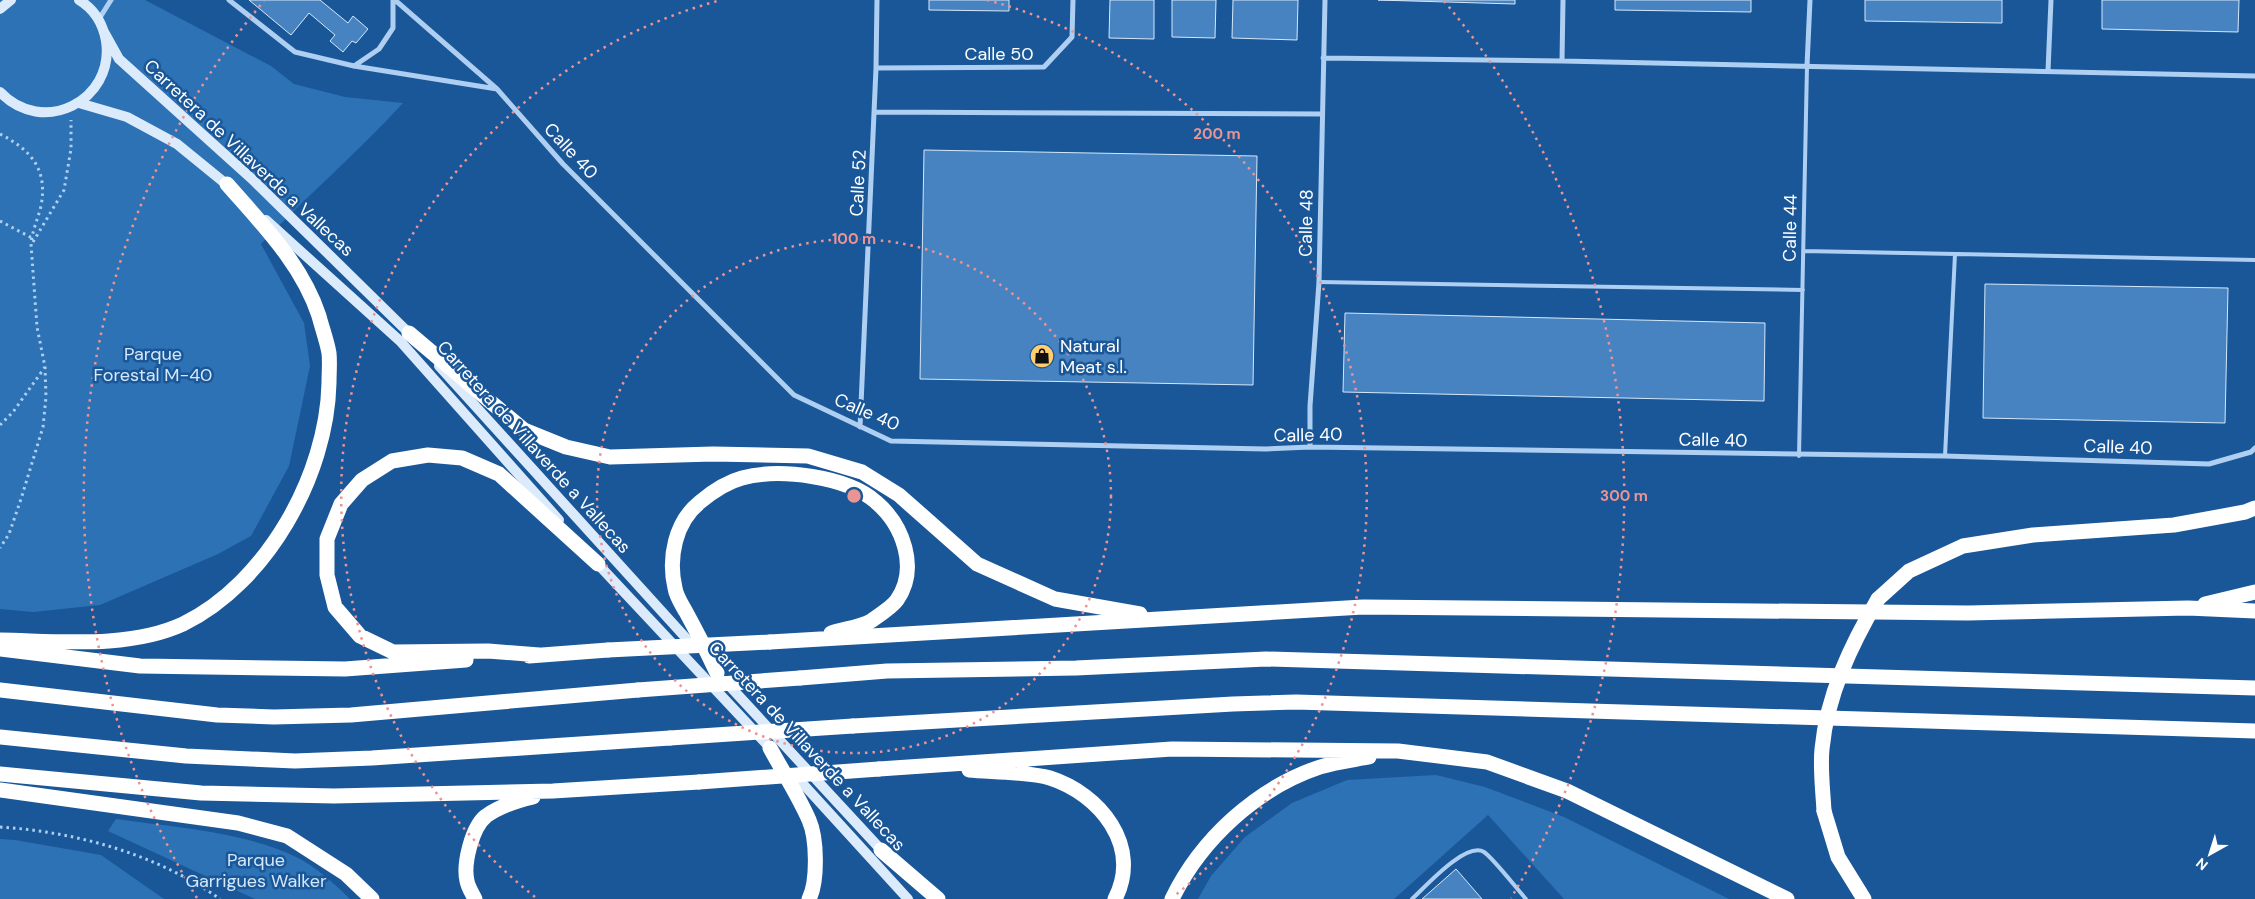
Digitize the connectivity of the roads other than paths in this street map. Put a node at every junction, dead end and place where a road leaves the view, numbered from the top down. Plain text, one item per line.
1 (11, 0) edge
2 (79, 0) edge
3 (111, 0) edge
4 (229, 0) edge
5 (394, 0) edge
6 (877, 0) edge
7 (1073, 0) edge
8 (1325, 0) edge
9 (1563, 0) edge
10 (1810, 0) edge
11 (2051, 0) edge
12 (0, 9) edge
13 (99, 19) junction
14 (104, 32) junction
15 (1323, 58) junction
16 (1562, 61) junction
17 (354, 66) junction
18 (1807, 66) junction
19 (876, 68) junction
20 (2048, 71) junction
21 (2255, 76) edge
22 (497, 89) junction
23 (0, 92) edge
24 (75, 104) junction
25 (875, 112) junction
26 (1322, 114) junction
27 (227, 184) junction
28 (1804, 251) junction
29 (1955, 254) junction
30 (2255, 260) edge
31 (1319, 282) junction
32 (1803, 290) junction
33 (409, 333) junction
34 (860, 427) junction
35 (1310, 447) junction
36 (2255, 448) edge
37 (1799, 456) junction
38 (1945, 456) junction
39 (2255, 508) edge
40 (598, 564) junction
41 (2255, 592) edge
42 (2188, 608) junction
43 (2255, 611) edge
44 (1163, 618) junction
45 (0, 640) edge
46 (804, 641) junction
47 (0, 649) edge
48 (539, 655) junction
49 (717, 673) junction
50 (2255, 688) edge
51 (0, 690) edge
52 (2255, 731) edge
53 (0, 737) edge
54 (770, 748) junction
55 (1398, 751) junction
56 (926, 765) junction
57 (0, 774) edge
58 (0, 790) edge
59 (553, 792) junction
60 (881, 850) junction
61 (372, 899) edge
62 (475, 899) edge
63 (809, 899) edge
64 (908, 899) edge
65 (926, 899) edge
66 (938, 899) edge
67 (1115, 899) edge
68 (1172, 899) edge
69 (1412, 899) edge
70 (1526, 899) edge
71 (1787, 899) edge
72 (1864, 899) edge

1 - 12 main road
2 - 13 main road
3 - 13 street
4 - 17 street
5 - 17 street
5 - 22 street, Calle 40
6 - 19 street, Calle 52
7 - 19 street, Calle 50
8 - 15 street, Calle 48
9 - 16 street
10 - 18 street, Calle 44
11 - 20 street
13 - 14 main road
14 - 24 main road
14 - 33 main road, Carretera de Villaverde a Vallecas
15 - 16 street
15 - 26 street, Calle 48
16 - 18 street
17 - 22 street
18 - 20 street
18 - 28 lane, Calle 44
19 - 25 street, Calle 52
20 - 21 street
22 - 34 street, Calle 40
23 - 24 main road
24 - 27 main road, Carretera de Villaverde a Vallecas
25 - 26 street
25 - 34 street, Calle 52
26 - 31 street, Calle 48
27 - 40 main road, Carretera de Villaverde a Vallecas
27 - 45 highway
28 - 29 lane
28 - 32 lane, Calle 44
29 - 30 lane
29 - 38 lane
31 - 32 lane
31 - 35 street, Calle 48
32 - 37 lane, Calle 44
33 - 44 highway
33 - 49 main road, Carretera de Villaverde a Vallecas
34 - 35 street, Calle 40
35 - 37 street, Calle 40
36 - 38 street, Calle 40
37 - 38 street, Calle 40
39 - 72 highway, bridge
40 - 48 highway
40 - 54 main road, Carretera de Villaverde a Vallecas
41 - 42 highway
42 - 43 highway
42 - 44 highway
44 - 46 highway
46 - 48 highway, bridge
46 - 49 highway
47 - 48 highway
49 - 60 main road, Carretera de Villaverde a Vallecas
50 - 51 highway, bridge
52 - 53 highway, bridge
54 - 63 highway
54 - 64 main road, Carretera de Villaverde a Vallecas
55 - 56 highway
55 - 68 highway
55 - 71 highway
56 - 59 highway, bridge
56 - 67 highway
57 - 59 highway
58 - 61 highway
59 - 62 highway
60 - 65 main road, Carretera de Villaverde a Vallecas
60 - 66 highway
69 - 70 lane

